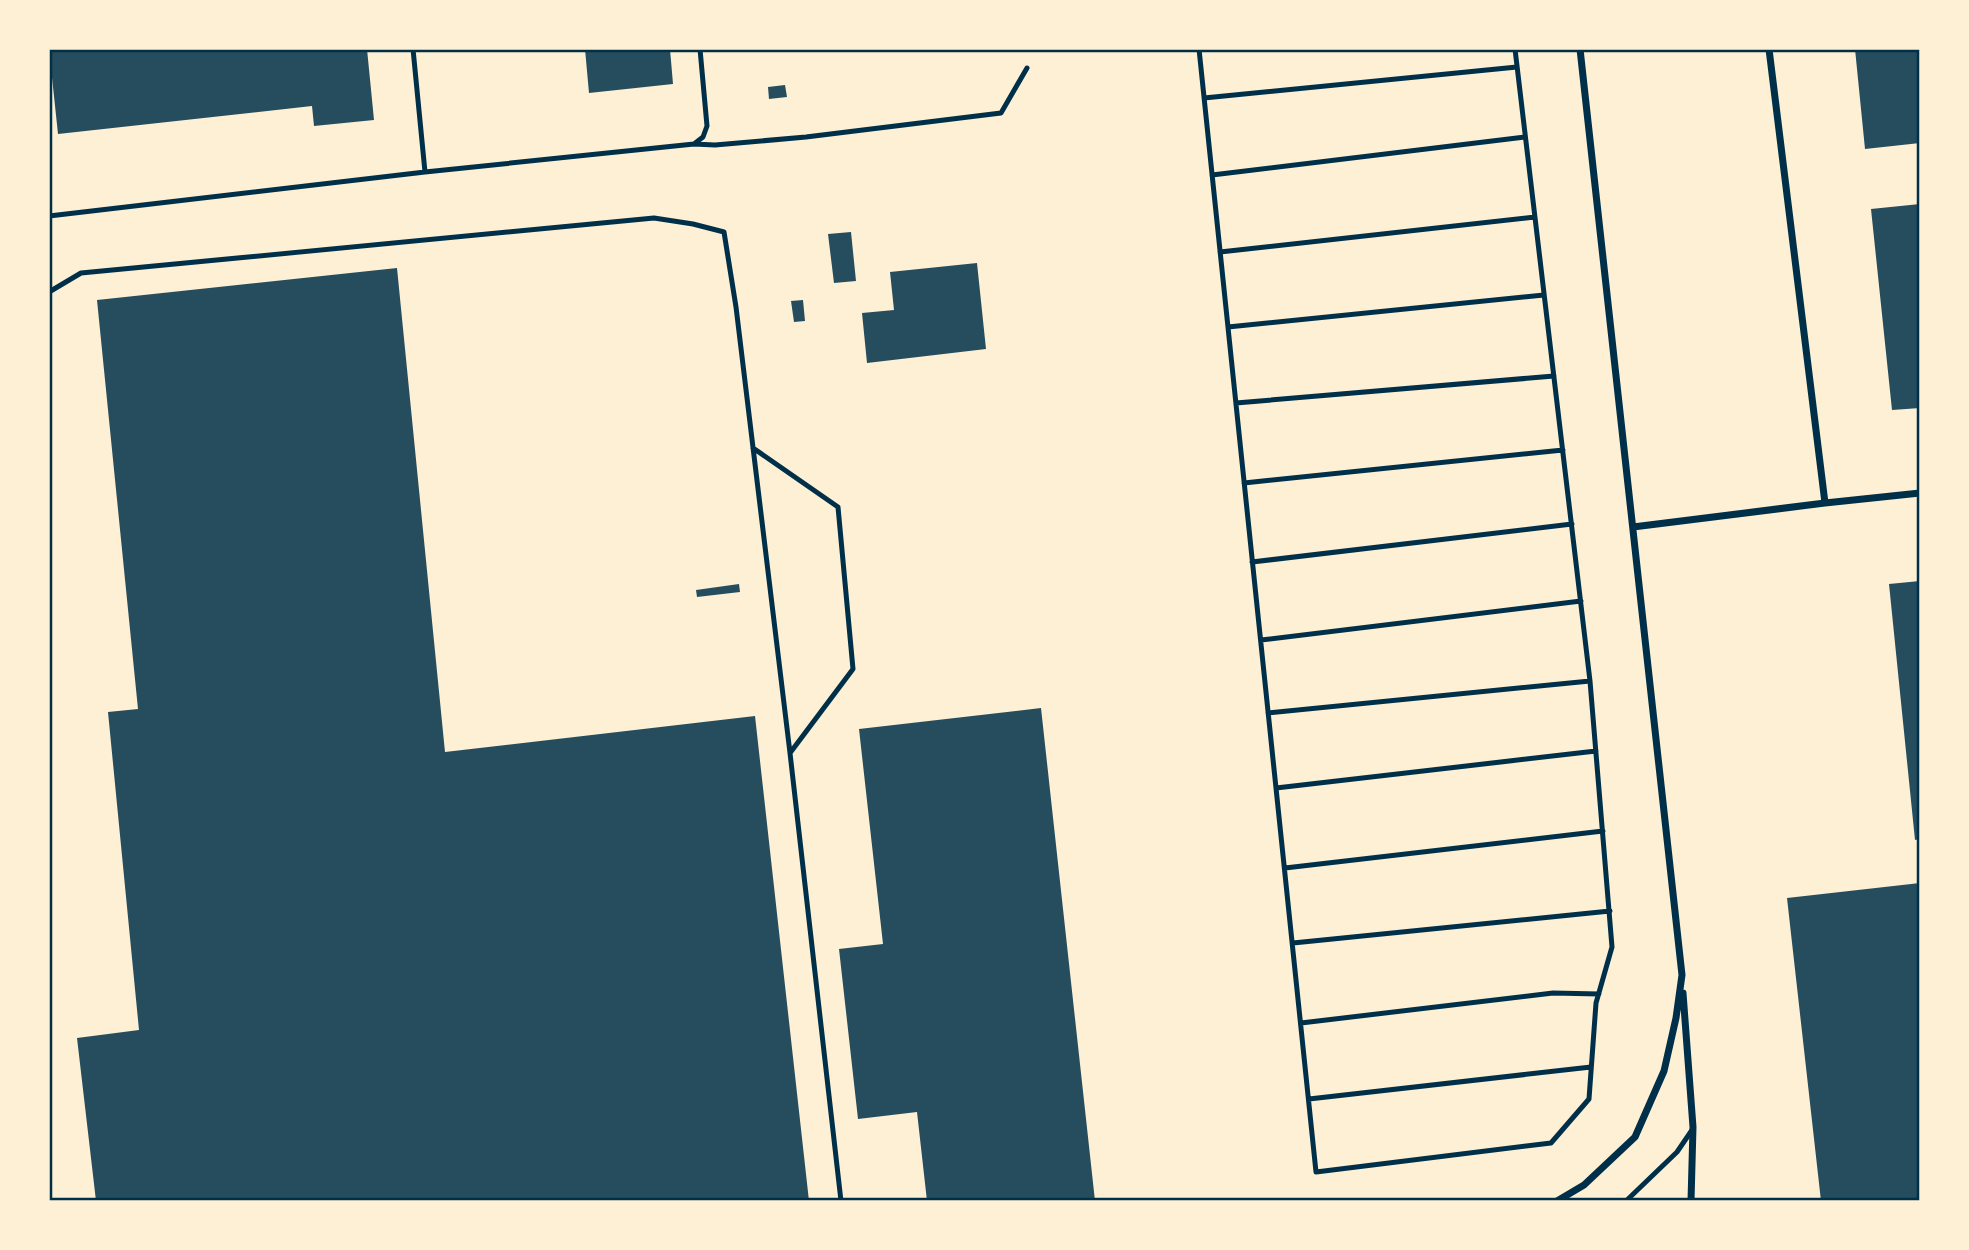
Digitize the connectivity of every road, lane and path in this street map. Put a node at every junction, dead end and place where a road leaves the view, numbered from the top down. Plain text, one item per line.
1 (413, 49) edge
2 (700, 49) edge
3 (1199, 49) edge
4 (1515, 49) edge
5 (1580, 49) edge
6 (1769, 49) edge
7 (1517, 67) junction
8 (1027, 68) dead end
9 (1204, 98) junction
10 (1525, 137) junction
11 (694, 144) junction
12 (425, 172) junction
13 (1212, 175) junction
14 (49, 216) edge
15 (1535, 217) junction
16 (1220, 251) junction
17 (49, 292) edge
18 (1544, 295) junction
19 (1228, 327) junction
20 (1554, 376) junction
21 (1236, 403) junction
22 (753, 447) junction
23 (1563, 450) junction
24 (1244, 482) junction
25 (1920, 493) edge
26 (1825, 503) junction
27 (1572, 524) junction
28 (1633, 527) junction
29 (1252, 562) junction
30 (1581, 601) junction
31 (1261, 640) junction
32 (1591, 681) junction
33 (1268, 713) junction
34 (1596, 751) junction
35 (790, 753) junction
36 (1276, 788) junction
37 (1603, 831) junction
38 (1285, 868) junction
39 (1609, 911) junction
40 (1293, 943) junction
41 (1682, 975) junction
42 (1598, 994) junction
43 (1301, 1023) junction
44 (1591, 1067) junction
45 (1309, 1099) junction
46 (1693, 1127) junction
47 (841, 1201) edge
48 (1557, 1201) edge
49 (1626, 1201) edge
50 (1691, 1201) edge

1 - 12 lane
2 - 11 lane
3 - 9 lane
4 - 7 lane
5 - 28 street
6 - 26 street
7 - 9 lane
7 - 10 lane
8 - 11 lane
9 - 13 lane
10 - 13 lane
10 - 15 lane
11 - 12 lane
12 - 14 lane
13 - 16 lane
15 - 16 lane
15 - 18 lane
16 - 19 lane
17 - 22 lane
18 - 19 lane
18 - 20 lane
19 - 21 lane
20 - 21 lane
20 - 23 lane
21 - 24 lane
22 - 35 lane
22 - 35 lane
23 - 24 lane
23 - 27 lane
24 - 29 lane
25 - 26 street
26 - 28 street
27 - 29 lane
27 - 30 lane
28 - 41 street
29 - 31 lane
30 - 31 lane
30 - 32 lane
31 - 33 lane
32 - 33 lane
32 - 34 lane
33 - 36 lane
34 - 36 lane
34 - 37 lane
35 - 47 lane
36 - 38 lane
37 - 38 lane
37 - 39 lane
38 - 40 lane
39 - 40 lane
39 - 42 lane
40 - 43 lane
41 - 46 street
41 - 48 street
42 - 43 lane
42 - 44 lane
43 - 45 lane
44 - 45 lane
44 - 45 lane
46 - 49 lane
46 - 50 street

